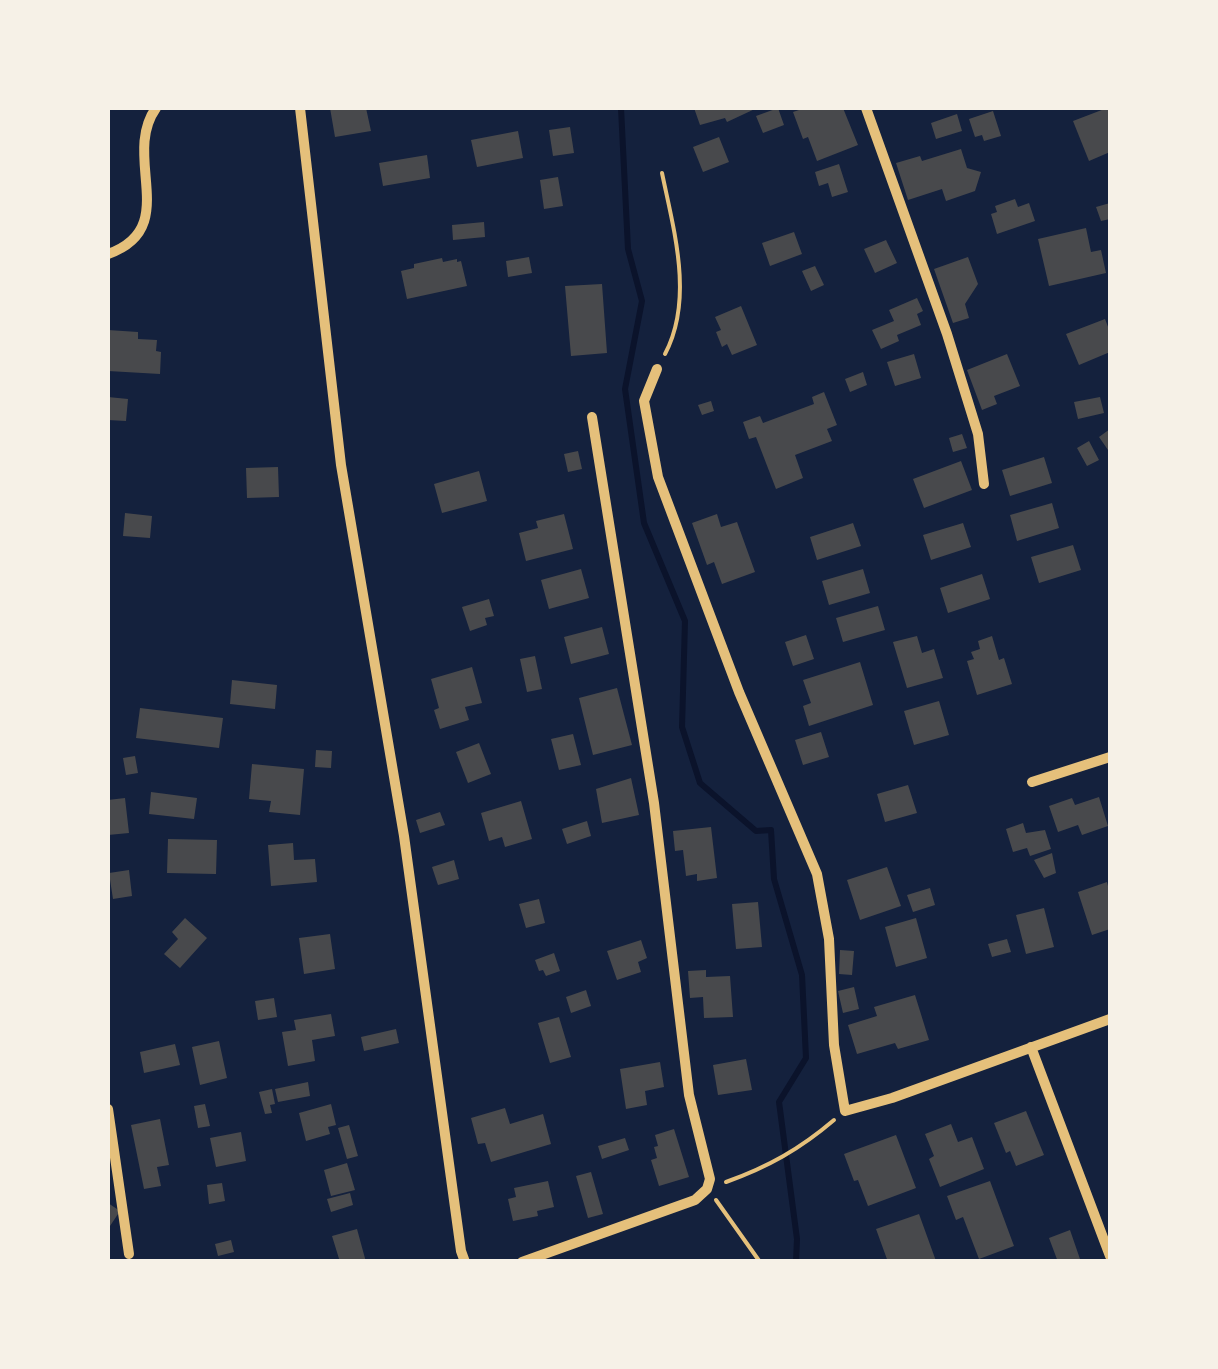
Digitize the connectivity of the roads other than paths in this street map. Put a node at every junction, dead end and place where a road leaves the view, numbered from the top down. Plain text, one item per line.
1 (156, 108) edge
2 (300, 108) edge
3 (866, 108) edge
4 (108, 254) edge
5 (657, 369) road end
6 (592, 417) dead end
7 (984, 484) dead end
8 (1110, 756) edge
9 (1032, 782) dead end
10 (1110, 1018) edge
11 (1031, 1046) junction
12 (108, 1109) edge
13 (129, 1254) dead end
14 (1110, 1256) edge
15 (465, 1262) edge
16 (522, 1262) edge

1 - 4 street
2 - 15 street
3 - 7 street
5 - 11 street
6 - 16 street
8 - 9 street
10 - 11 street
11 - 14 street
12 - 13 street

